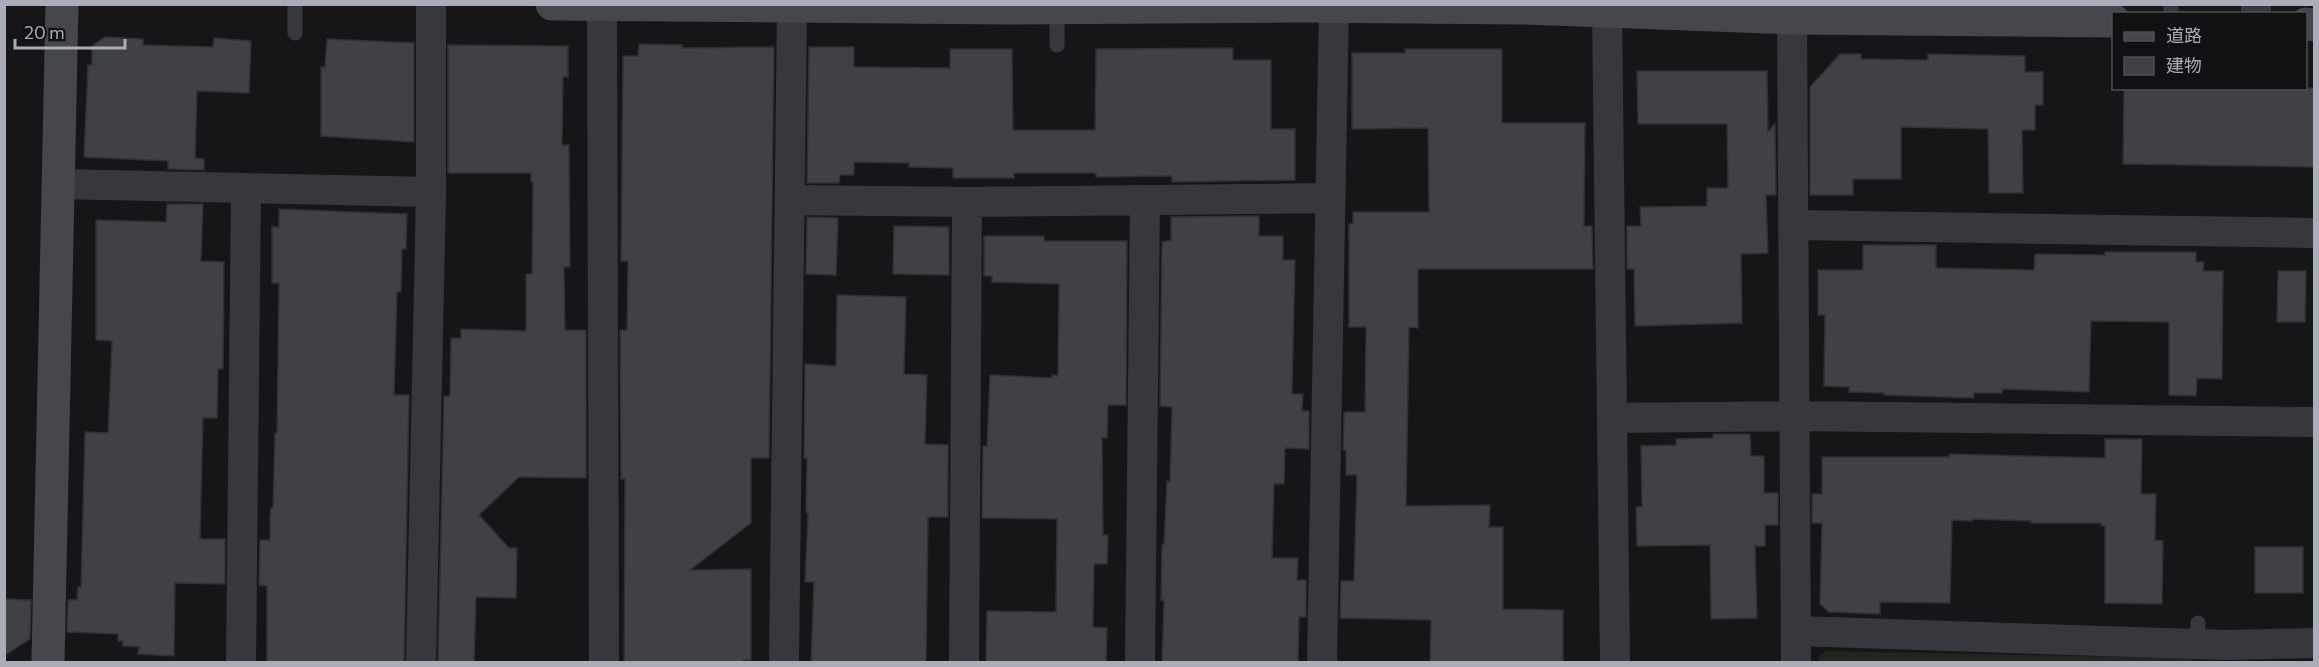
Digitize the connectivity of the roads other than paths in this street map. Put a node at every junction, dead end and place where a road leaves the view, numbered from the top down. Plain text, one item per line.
1 (62, 4) edge
2 (295, 4) edge
3 (431, 4) edge
4 (552, 4) edge
5 (602, 5) edge
6 (1334, 5) edge
7 (792, 6) junction
8 (840, 6) edge
9 (1005, 6) edge
10 (1522, 6) edge
11 (1057, 7) junction
12 (1712, 9) edge
13 (1607, 11) junction
14 (1792, 18) junction
15 (2112, 21) edge
16 (295, 33) dead end
17 (1057, 45) dead end
18 (243, 183) junction
19 (57, 184) junction
20 (431, 192) junction
21 (1329, 198) junction
22 (790, 200) junction
23 (1145, 201) junction
24 (967, 202) junction
25 (1794, 225) junction
26 (2314, 233) edge
27 (1606, 413) junction
28 (1794, 416) junction
29 (2314, 422) edge
30 (1797, 631) junction
31 (2314, 643) edge
32 (2208, 644) edge
33 (600, 650) edge
34 (48, 663) edge
35 (241, 663) edge
36 (421, 663) edge
37 (784, 663) edge
38 (964, 663) edge
39 (1140, 663) edge
40 (1322, 663) edge
41 (1615, 663) edge
42 (1796, 663) edge

1 - 19 street
2 - 16 lane
3 - 20 street
4 - 5 street
5 - 7 street
5 - 33 street
6 - 10 street
6 - 11 street
6 - 21 street
7 - 8 street
7 - 22 street
8 - 9 street
9 - 11 street
10 - 13 street
11 - 17 lane
12 - 13 street
12 - 14 street
13 - 27 street
14 - 15 street
14 - 25 street
18 - 19 street
18 - 20 street
18 - 35 street
19 - 34 street
20 - 36 street
21 - 23 street
21 - 40 street
22 - 24 street
22 - 37 street
23 - 24 street
23 - 39 street
24 - 38 street
25 - 26 street
25 - 28 street
27 - 28 street
27 - 41 street
28 - 29 street
28 - 30 street
30 - 32 street
30 - 42 street
31 - 32 street

